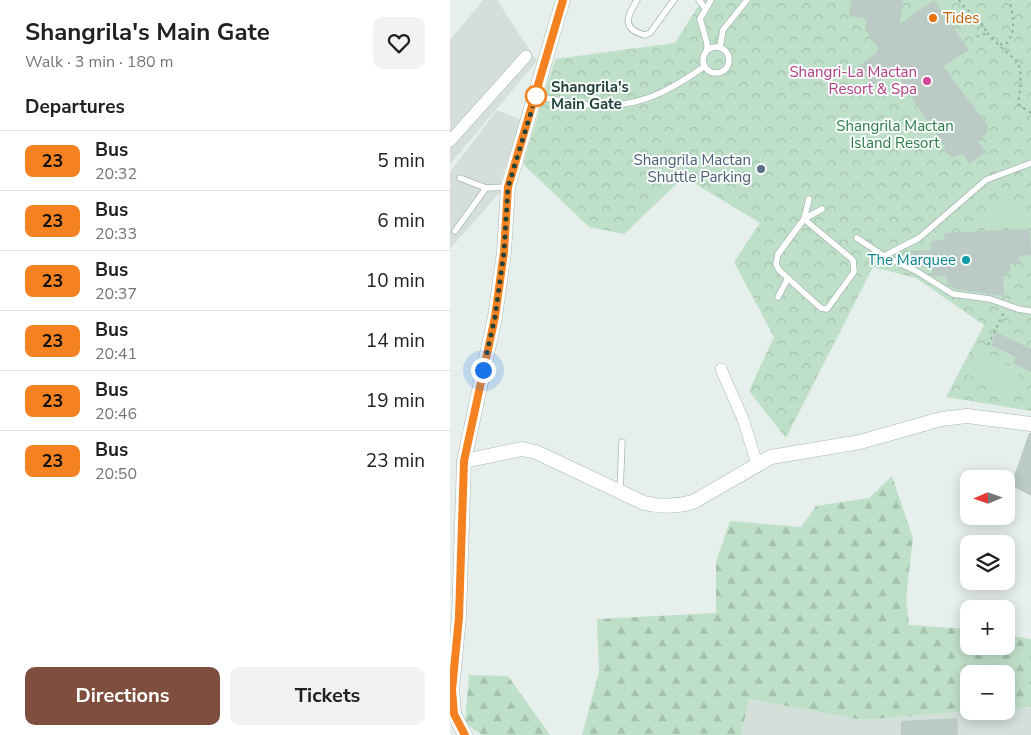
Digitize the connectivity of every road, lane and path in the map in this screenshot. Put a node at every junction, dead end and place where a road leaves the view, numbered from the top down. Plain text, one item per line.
1 (563, 0) edge
2 (637, 0) edge
3 (674, 0) edge
4 (699, 0) edge
5 (711, 0) edge
6 (747, 0) edge
7 (959, 0) edge
8 (1010, 0) edge
9 (706, 8) junction
10 (987, 32) junction
11 (973, 38) dead end
12 (998, 44) junction
13 (720, 47) junction
14 (707, 50) junction
15 (526, 56) dead end
16 (705, 66) junction
17 (536, 96) junction
18 (1031, 113) edge
19 (450, 141) edge
20 (1031, 164) edge
21 (460, 178) dead end
22 (508, 187) junction
23 (486, 188) junction
24 (809, 199) dead end
25 (822, 210) dead end
26 (804, 219) junction
27 (455, 231) dead end
28 (857, 238) dead end
29 (884, 256) junction
30 (788, 278) junction
31 (778, 297) dead end
32 (1007, 305) junction
33 (1031, 311) edge
34 (988, 345) dead end
35 (721, 369) dead end
36 (1031, 424) edge
37 (622, 442) dead end
38 (464, 461) junction
39 (757, 464) junction
40 (620, 492) junction
41 (455, 616) edge
42 (465, 735) edge

1 - 17 street
2 - 3 lane
4 - 9 lane
5 - 9 lane
6 - 13 lane
7 - 10 path
8 - 12 path
9 - 14 lane
10 - 11 path
10 - 12 path
12 - 18 path
13 - 14 lane
13 - 16 lane
14 - 16 lane
15 - 19 street
16 - 17 lane
17 - 22 street
20 - 29 lane
21 - 23 lane
22 - 23 lane
22 - 38 street
23 - 27 lane
24 - 26 lane
25 - 26 lane
26 - 30 lane
26 - 30 lane
28 - 29 lane
29 - 32 lane
30 - 31 lane
32 - 33 lane
32 - 34 path
35 - 39 street
36 - 39 street
37 - 40 lane
38 - 40 street
38 - 41 street
39 - 40 street
41 - 42 street

